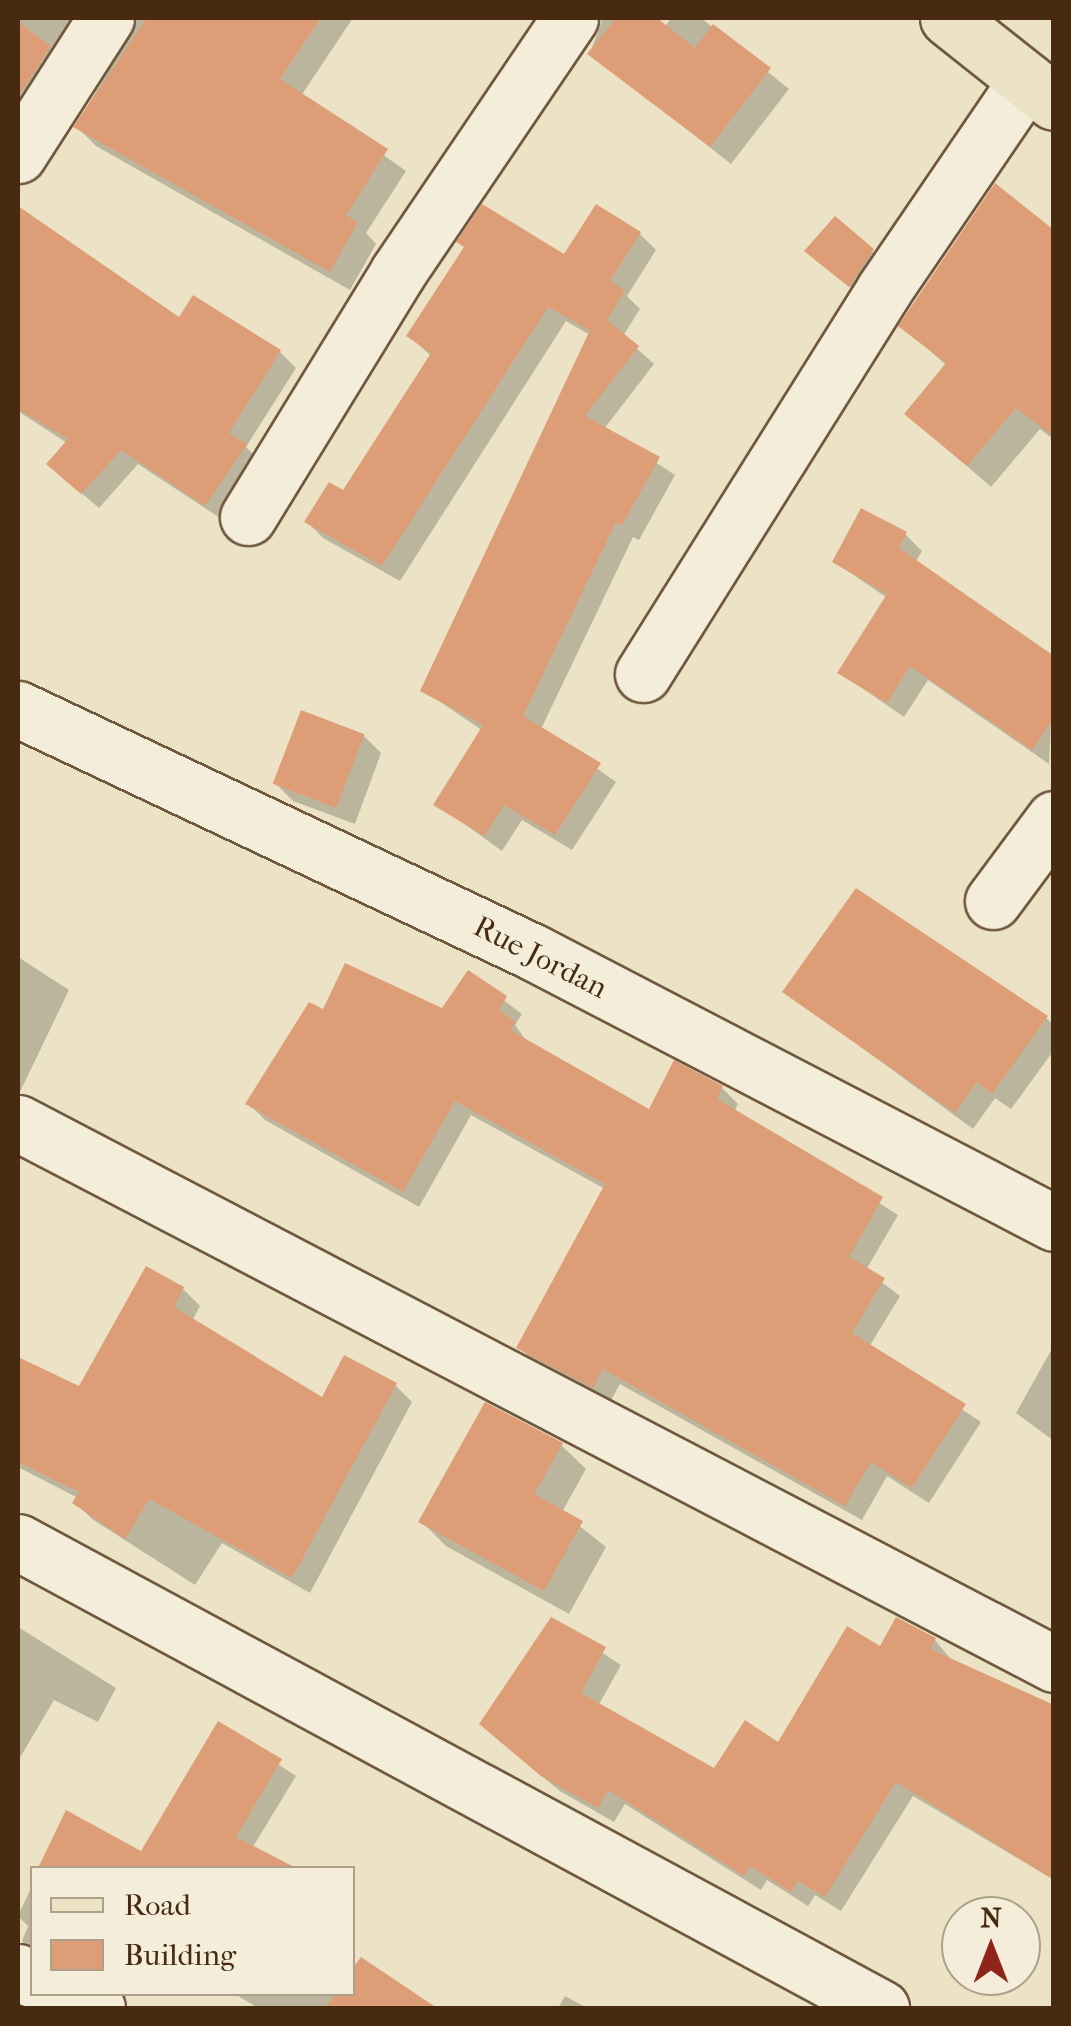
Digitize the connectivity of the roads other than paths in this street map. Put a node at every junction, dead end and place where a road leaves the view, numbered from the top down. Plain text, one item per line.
1 (106, 18) edge
2 (570, 18) edge
3 (948, 18) edge
4 (1040, 91) edge
5 (18, 155) edge
6 (248, 517) dead end
7 (643, 674) dead end
8 (18, 709) edge
9 (1054, 818) edge
10 (993, 901) dead end
11 (18, 1122) edge
12 (1054, 1223) edge
13 (18, 1542) edge
14 (1054, 1664) edge
15 (69, 1996) edge
16 (96, 2008) edge
17 (880, 2008) edge

1 - 5 street
2 - 6 street
3 - 4 main road
4 - 7 street
8 - 12 street, Rue Jordan
9 - 10 street
11 - 14 street
13 - 17 street
15 - 16 street

